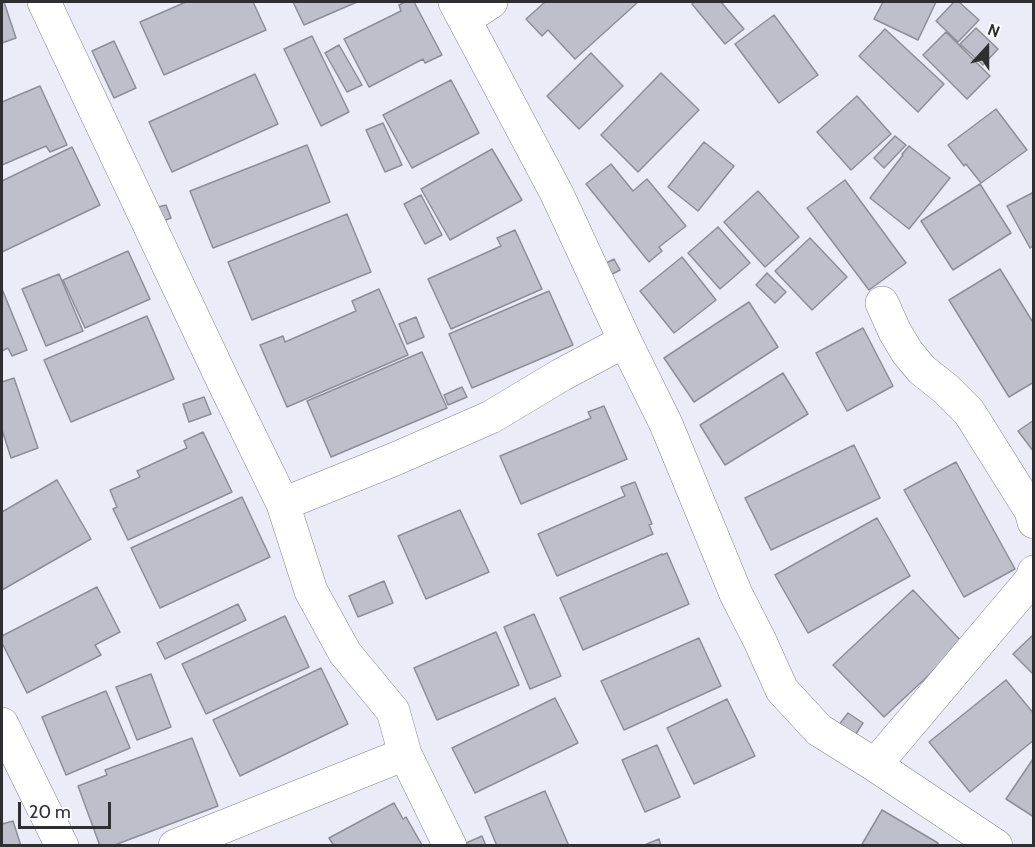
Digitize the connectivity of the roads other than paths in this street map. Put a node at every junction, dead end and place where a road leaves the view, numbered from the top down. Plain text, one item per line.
1 (44, 2) edge
2 (470, 7) edge
3 (882, 303) dead end
4 (625, 341) junction
5 (283, 504) junction
6 (1034, 522) edge
7 (1034, 572) edge
8 (2, 724) edge
9 (405, 754) junction
10 (876, 765) junction
11 (62, 846) edge
12 (175, 846) edge
13 (450, 846) edge
14 (996, 846) edge

1 - 5 street
2 - 4 street
3 - 6 street
4 - 5 street
4 - 10 street
5 - 9 street
7 - 10 street
8 - 11 street
9 - 12 street
9 - 13 street
10 - 14 street

